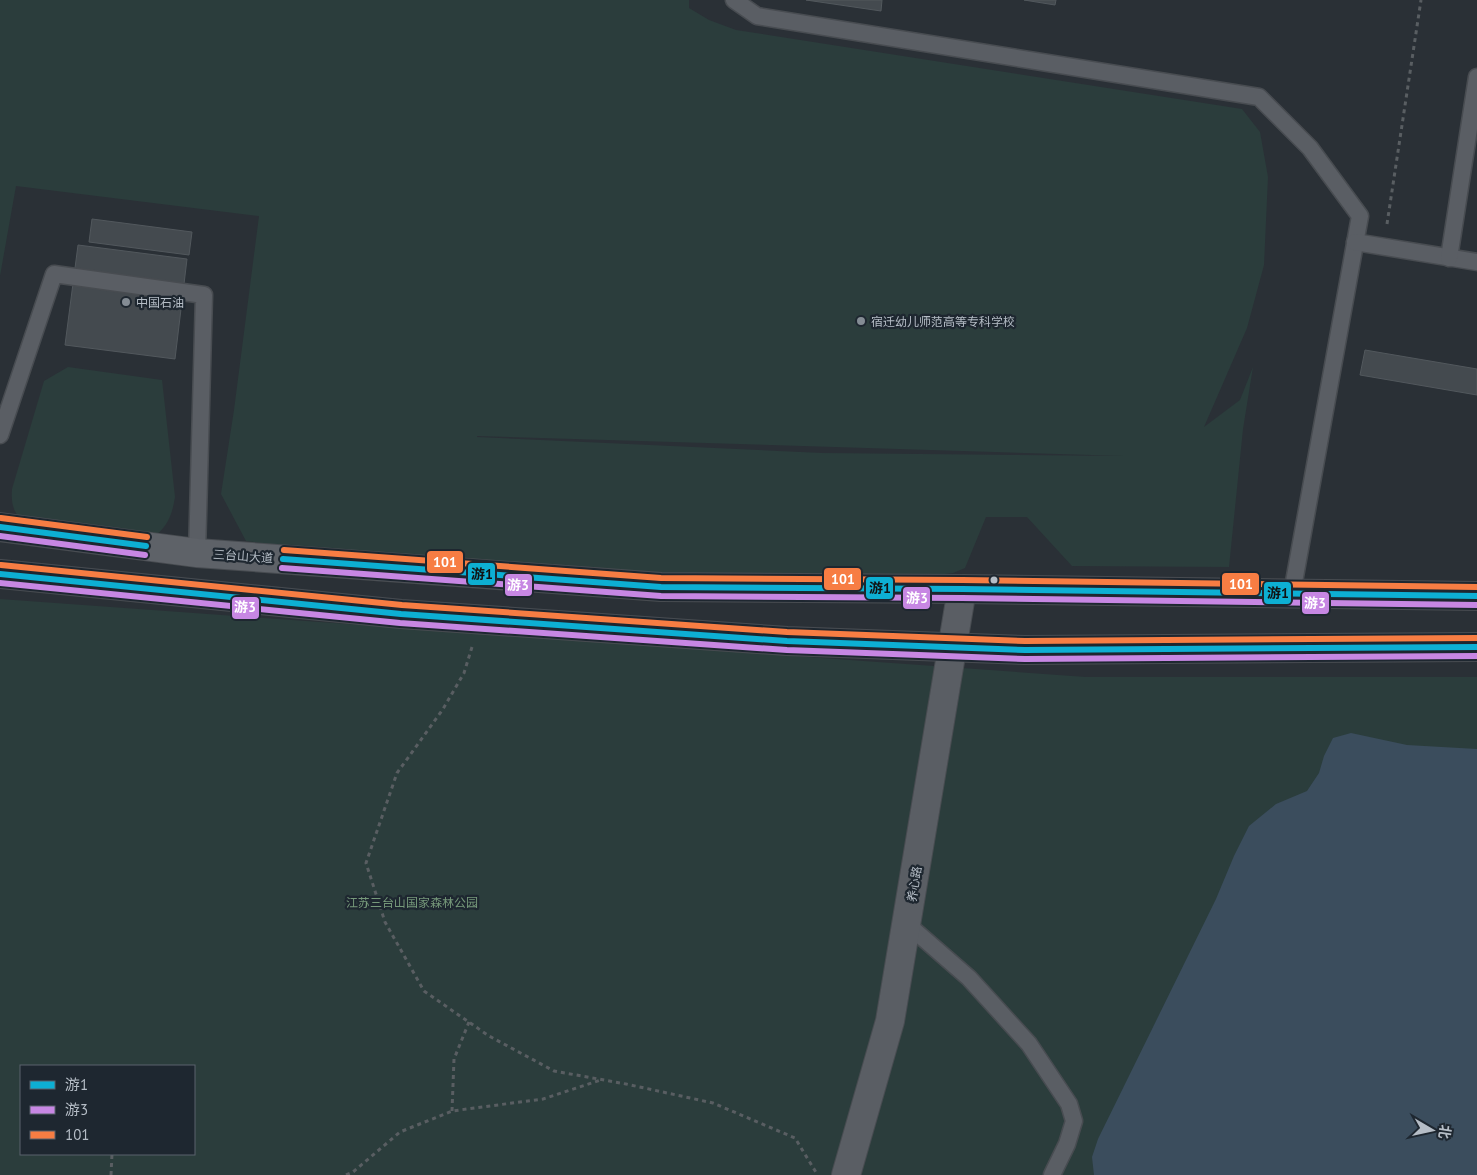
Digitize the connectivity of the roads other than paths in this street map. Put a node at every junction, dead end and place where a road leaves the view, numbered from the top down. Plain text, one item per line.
1 (734, 0) edge
2 (1477, 77) edge
3 (1355, 242) junction
4 (1449, 258) junction
5 (1477, 262) edge
6 (0, 435) edge
7 (0, 528) edge
8 (197, 553) junction
9 (0, 574) edge
10 (962, 589) junction
11 (1292, 593) junction
12 (1477, 596) edge
13 (952, 647) junction
14 (1477, 647) edge
15 (907, 924) junction
16 (846, 1175) edge
17 (1052, 1175) edge

1 - 3 lane
2 - 4 lane
3 - 4 lane
3 - 11 lane
4 - 5 lane
6 - 8 lane
7 - 8 main road, 三台山大道
8 - 10 main road, 三台山大道
9 - 13 main road
10 - 11 main road, 三台山大道
10 - 13 street, 养心路
11 - 12 main road, 三台山大道
13 - 14 main road
13 - 15 street, 养心路
15 - 16 street, 养心路
15 - 17 lane

